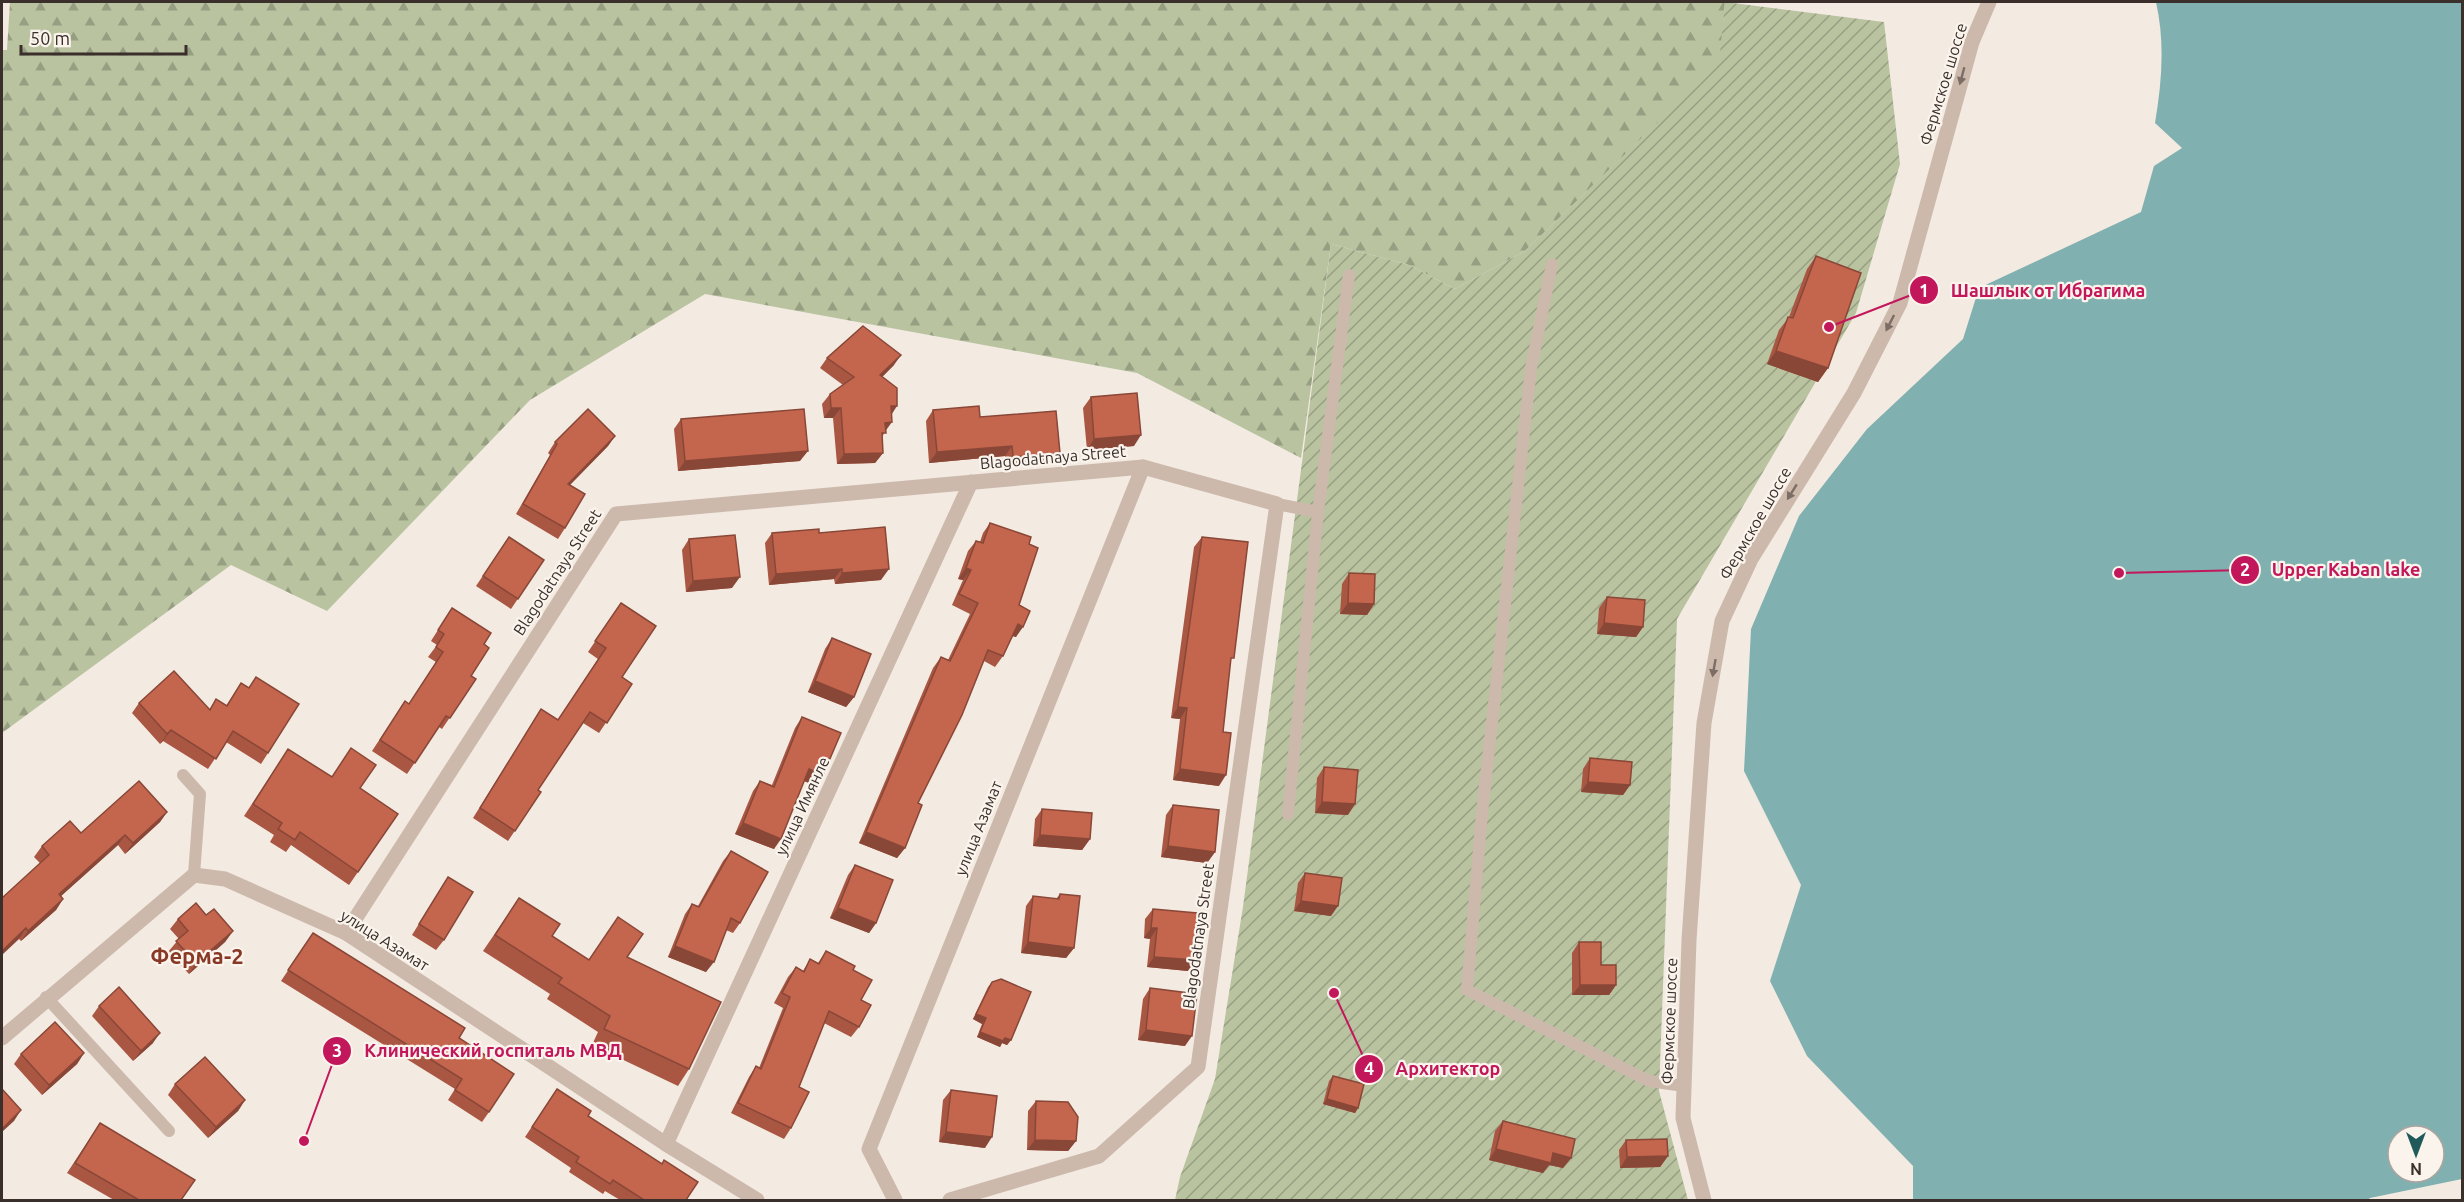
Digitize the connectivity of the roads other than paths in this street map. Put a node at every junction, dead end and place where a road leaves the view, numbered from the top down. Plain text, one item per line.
1 (1989, 2) edge
2 (1552, 264) dead end
3 (1349, 275) dead end
4 (1143, 467) junction
5 (970, 482) junction
6 (1277, 504) junction
7 (1318, 512) junction
8 (183, 775) dead end
9 (1288, 814) dead end
10 (194, 875) junction
11 (346, 933) junction
12 (46, 997) junction
13 (2, 1038) edge
14 (1684, 1086) junction
15 (169, 1131) dead end
16 (666, 1144) junction
17 (757, 1200) edge
18 (895, 1200) edge
19 (950, 1200) edge
20 (1704, 1200) edge

1 -> 14 street, Фермское шоссе
2 - 14 lane
3 - 7 lane
4 - 5 street, Blagodatnaya Street
4 - 6 street, Blagodatnaya Street
4 - 18 street, улица Азамат
5 - 11 street, Blagodatnaya Street
5 - 16 street, улица Имянле
6 - 7 lane
6 - 19 street, Blagodatnaya Street
7 - 9 lane
8 - 10 lane
10 - 11 street, улица Азамат
10 - 12 street
11 - 16 street, улица Азамат
12 - 13 street
12 - 15 lane
14 - 20 street, Фермское шоссе
16 - 17 street, улица Азамат

